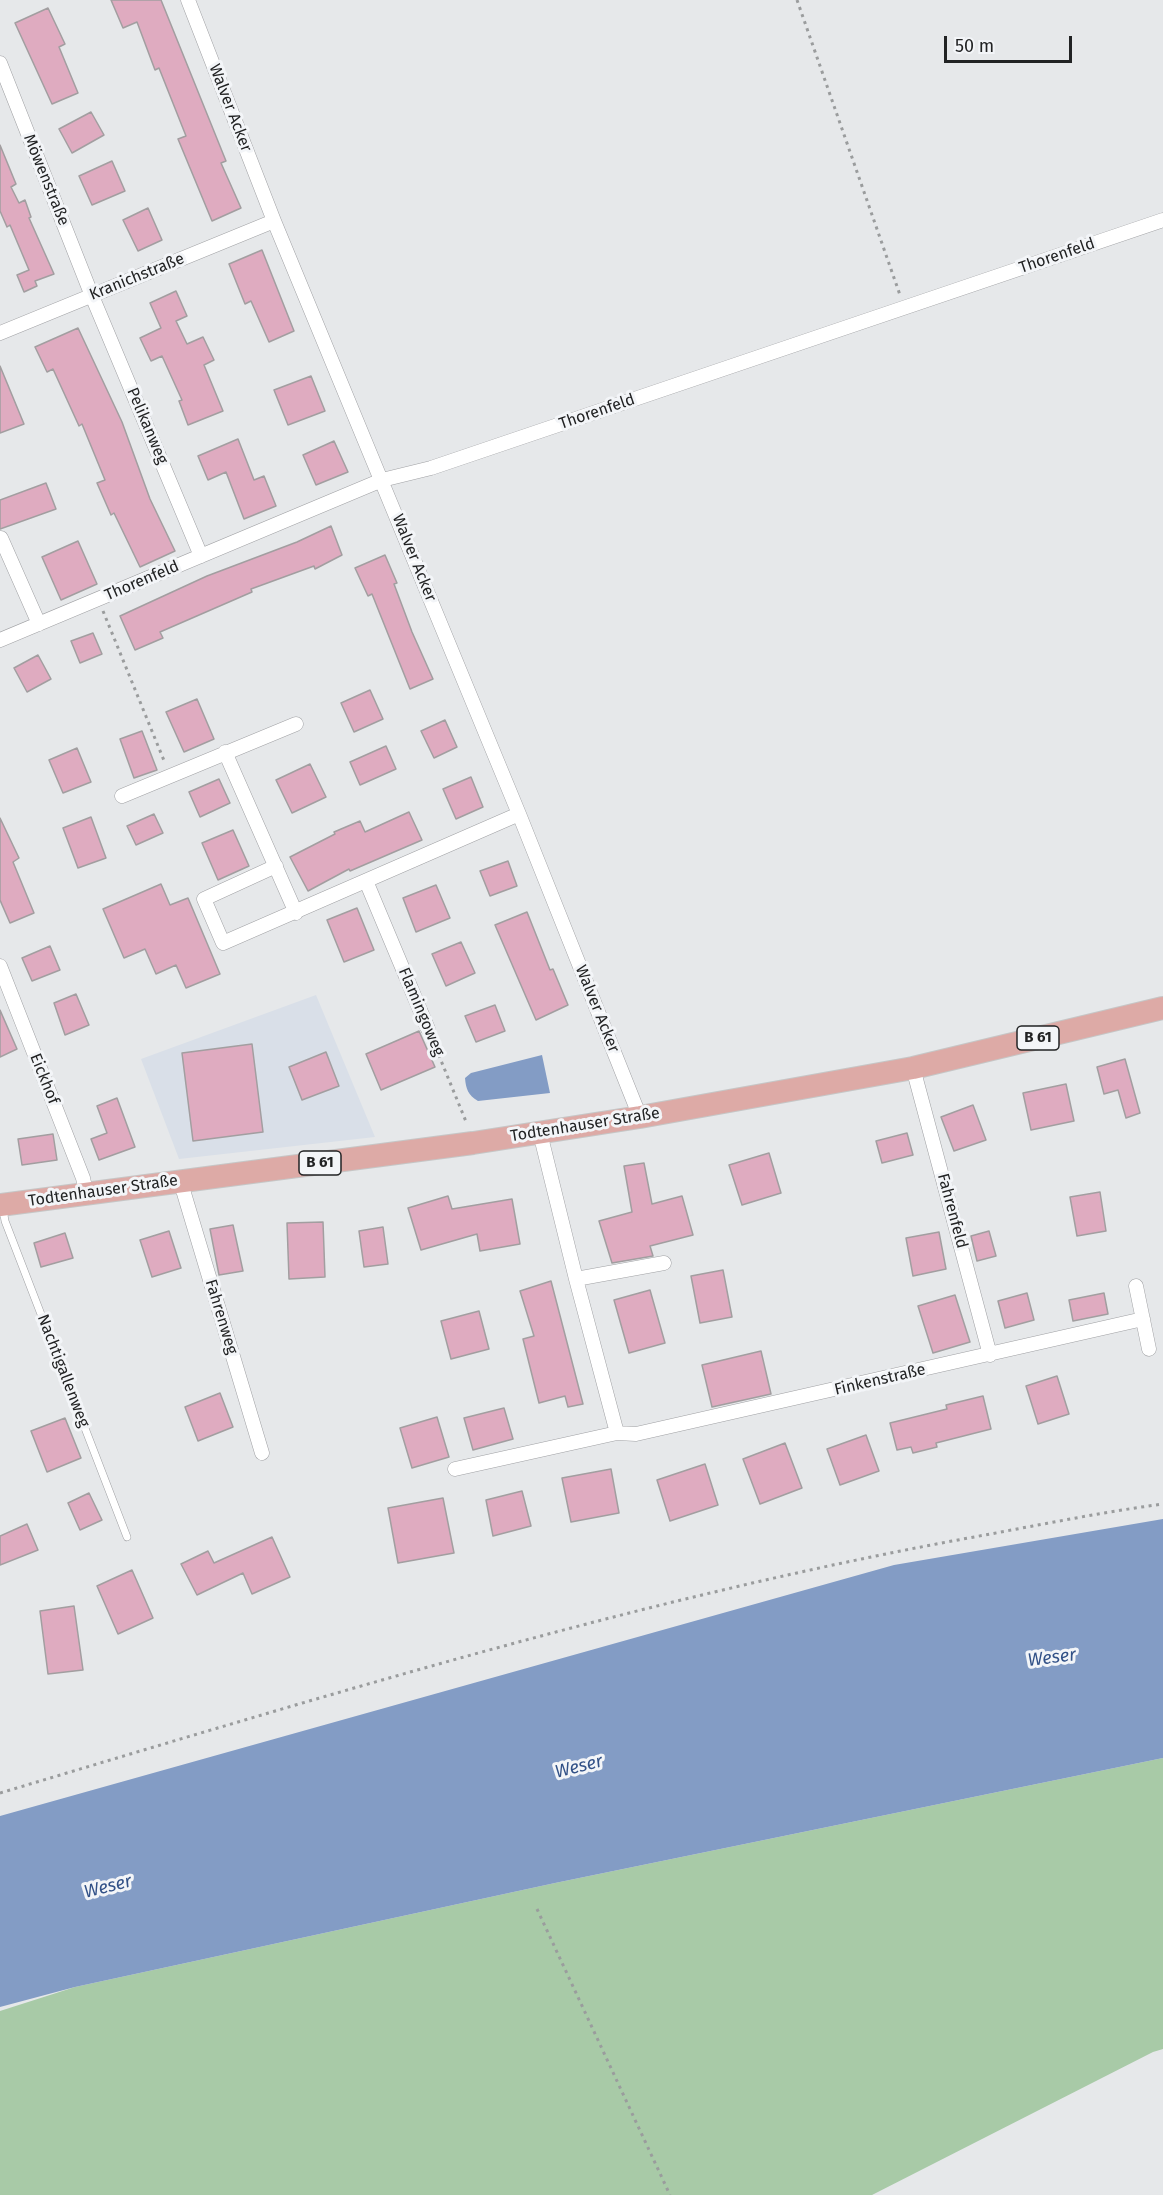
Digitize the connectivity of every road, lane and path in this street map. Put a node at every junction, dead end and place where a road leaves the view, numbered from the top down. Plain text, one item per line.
1 (188, 0) edge
2 (797, 0) edge
3 (0, 63) edge
4 (1163, 219) edge
5 (274, 221) junction
6 (92, 296) junction
7 (905, 308) junction
8 (0, 333) edge
9 (382, 480) junction
10 (1, 538) edge
11 (201, 556) junction
12 (99, 599) junction
13 (39, 624) junction
14 (0, 640) edge
15 (296, 724) dead end
16 (225, 752) junction
17 (170, 776) junction
18 (122, 796) dead end
19 (519, 814) junction
20 (276, 866) junction
21 (366, 881) junction
22 (296, 913) junction
23 (0, 966) edge
24 (1163, 1008) edge
25 (428, 1029) joint
26 (913, 1068) junction
27 (640, 1117) junction
28 (540, 1133) junction
29 (473, 1143) junction
30 (180, 1180) junction
31 (86, 1192) junction
32 (1, 1205) edge
33 (664, 1263) dead end
34 (576, 1279) junction
35 (1136, 1286) dead end
36 (1143, 1319) junction
37 (1149, 1349) dead end
38 (990, 1355) junction
39 (617, 1433) junction
40 (262, 1453) dead end
41 (455, 1469) dead end
42 (1163, 1504) edge
43 (128, 1537) dead end
44 (0, 1793) edge
45 (537, 1909) dead end
46 (670, 2195) edge

1 - 5 street, Walver Acker
2 - 7 path
3 - 6 street, Möwenstraße
4 - 7 street, Thorenfeld
5 - 6 street, Kranichstraße
5 - 9 street, Walver Acker
6 - 8 street, Kranichstraße
6 - 11 street, Pelikanweg
7 - 9 street, Thorenfeld
9 - 11 street, Thorenfeld
9 - 19 street, Walver Acker
10 - 13 street
11 - 12 street, Thorenfeld
12 - 13 street, Thorenfeld
12 - 17 path
13 - 14 street, Thorenfeld
15 - 16 street
16 - 17 street
16 - 20 street
17 - 18 street
19 - 21 street
19 - 27 street, Walver Acker
20 - 22 street
20 - 22 street
21 - 22 street
21 - 25 street, Flamingoweg
23 - 31 street, Eickhof
24 - 26 main road, Todtenhauser Straße / B 61
25 - 29 path, Flamingoweg
26 - 27 main road, Todtenhauser Straße / B 61
26 - 38 street, Fahrenfeld
27 - 28 main road, Todtenhauser Straße / B 61
28 - 29 main road, Todtenhauser Straße / B 61
28 - 34 street
29 - 30 main road, Todtenhauser Straße / B 61
30 - 31 main road, Todtenhauser Straße / B 61
30 - 40 street, Fahrenweg
31 - 32 main road, Todtenhauser Straße / B 61
32 - 43 lane, Nachtigallenweg
33 - 34 street
34 - 39 street
35 - 36 street
36 - 37 street
36 - 38 street, Finkenstraße
38 - 39 street, Finkenstraße
39 - 41 street, Finkenstraße
42 - 44 path
45 - 46 path

